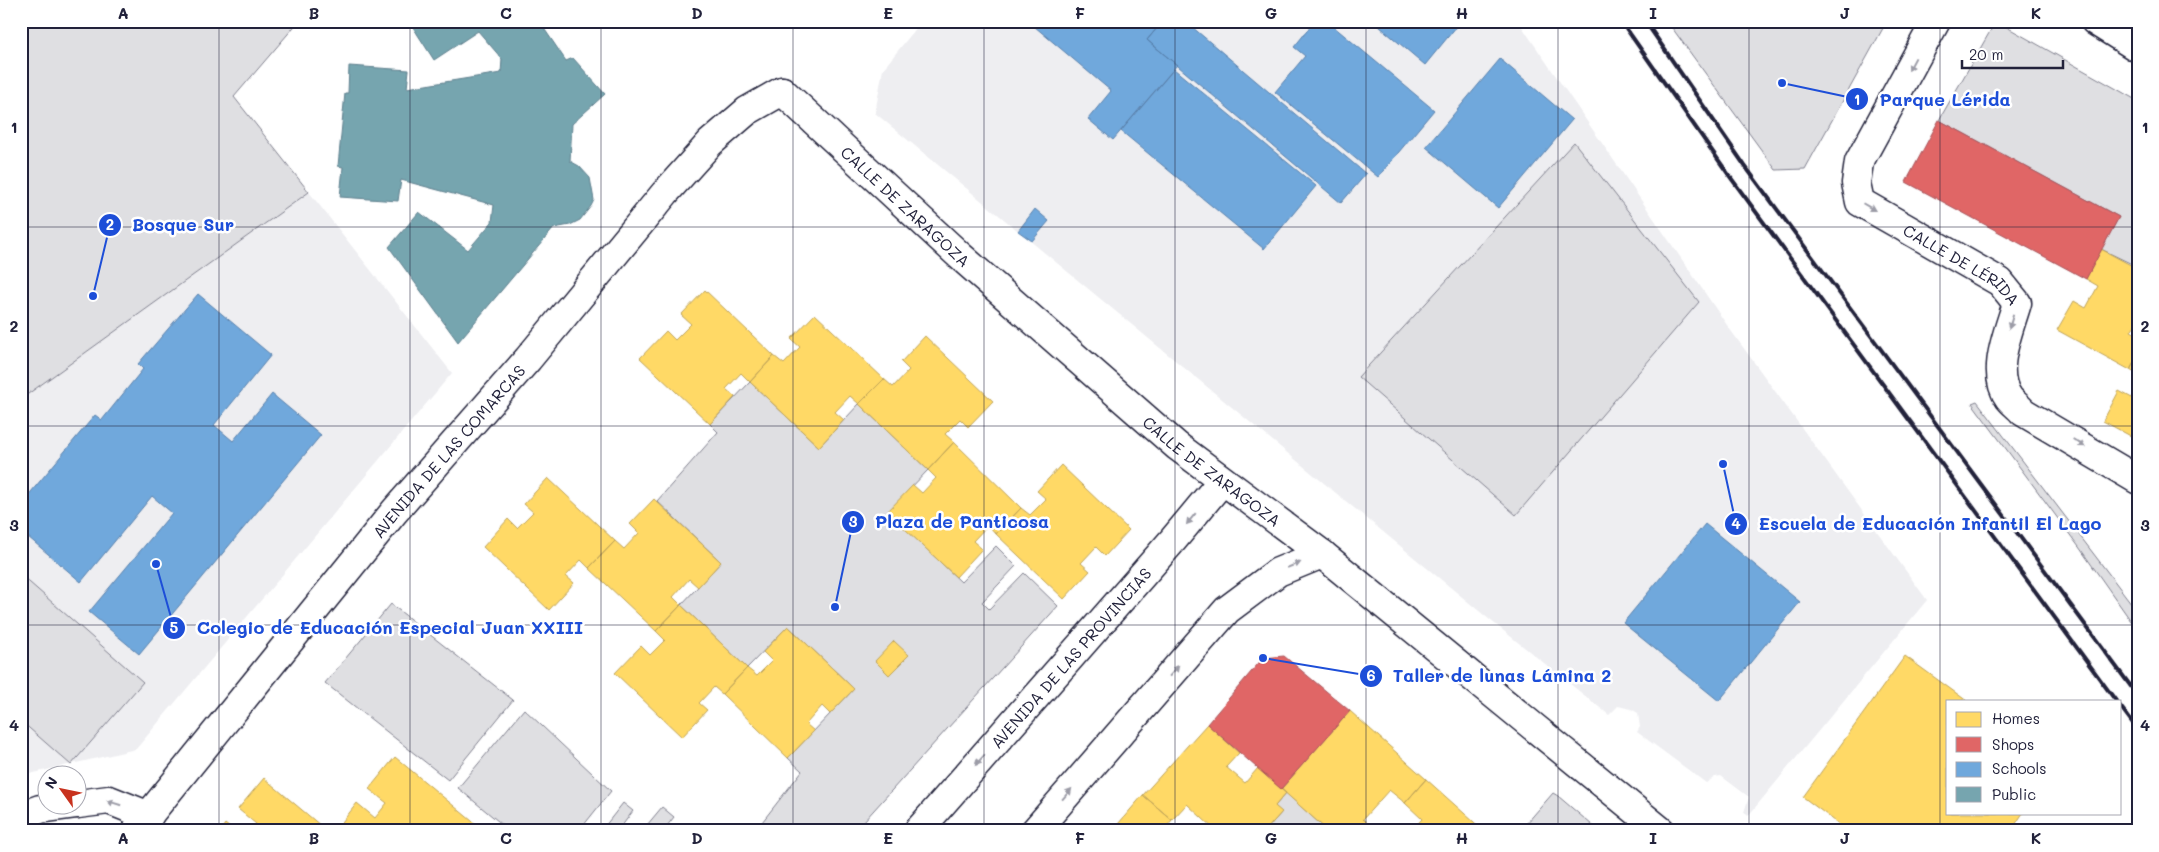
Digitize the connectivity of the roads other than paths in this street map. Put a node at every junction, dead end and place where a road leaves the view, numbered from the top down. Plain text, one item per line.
1 (1936, 21) edge
2 (2095, 21) edge
3 (2138, 48) edge
4 (782, 90) joint
5 (2138, 480) edge
6 (1222, 481) junction
7 (1322, 554) junction
8 (88, 803) edge
9 (38, 811) edge
10 (21, 816) edge
11 (143, 824) edge
12 (918, 831) edge
13 (1035, 831) edge
14 (1661, 831) edge

1 -> 5 street, CALLE DE LÉRIDA
2 - 3 street
4 - 6 street, CALLE DE ZARAGOZA
4 - 11 street, AVENIDA DE LAS COMARCAS
6 - 7 street, CALLE DE ZARAGOZA
6 -> 12 street, AVENIDA DE LAS PROVINCIAS
13 -> 7 street
7 - 14 street, CALLE DE ZARAGOZA
11 -> 8 street
9 - 10 street

